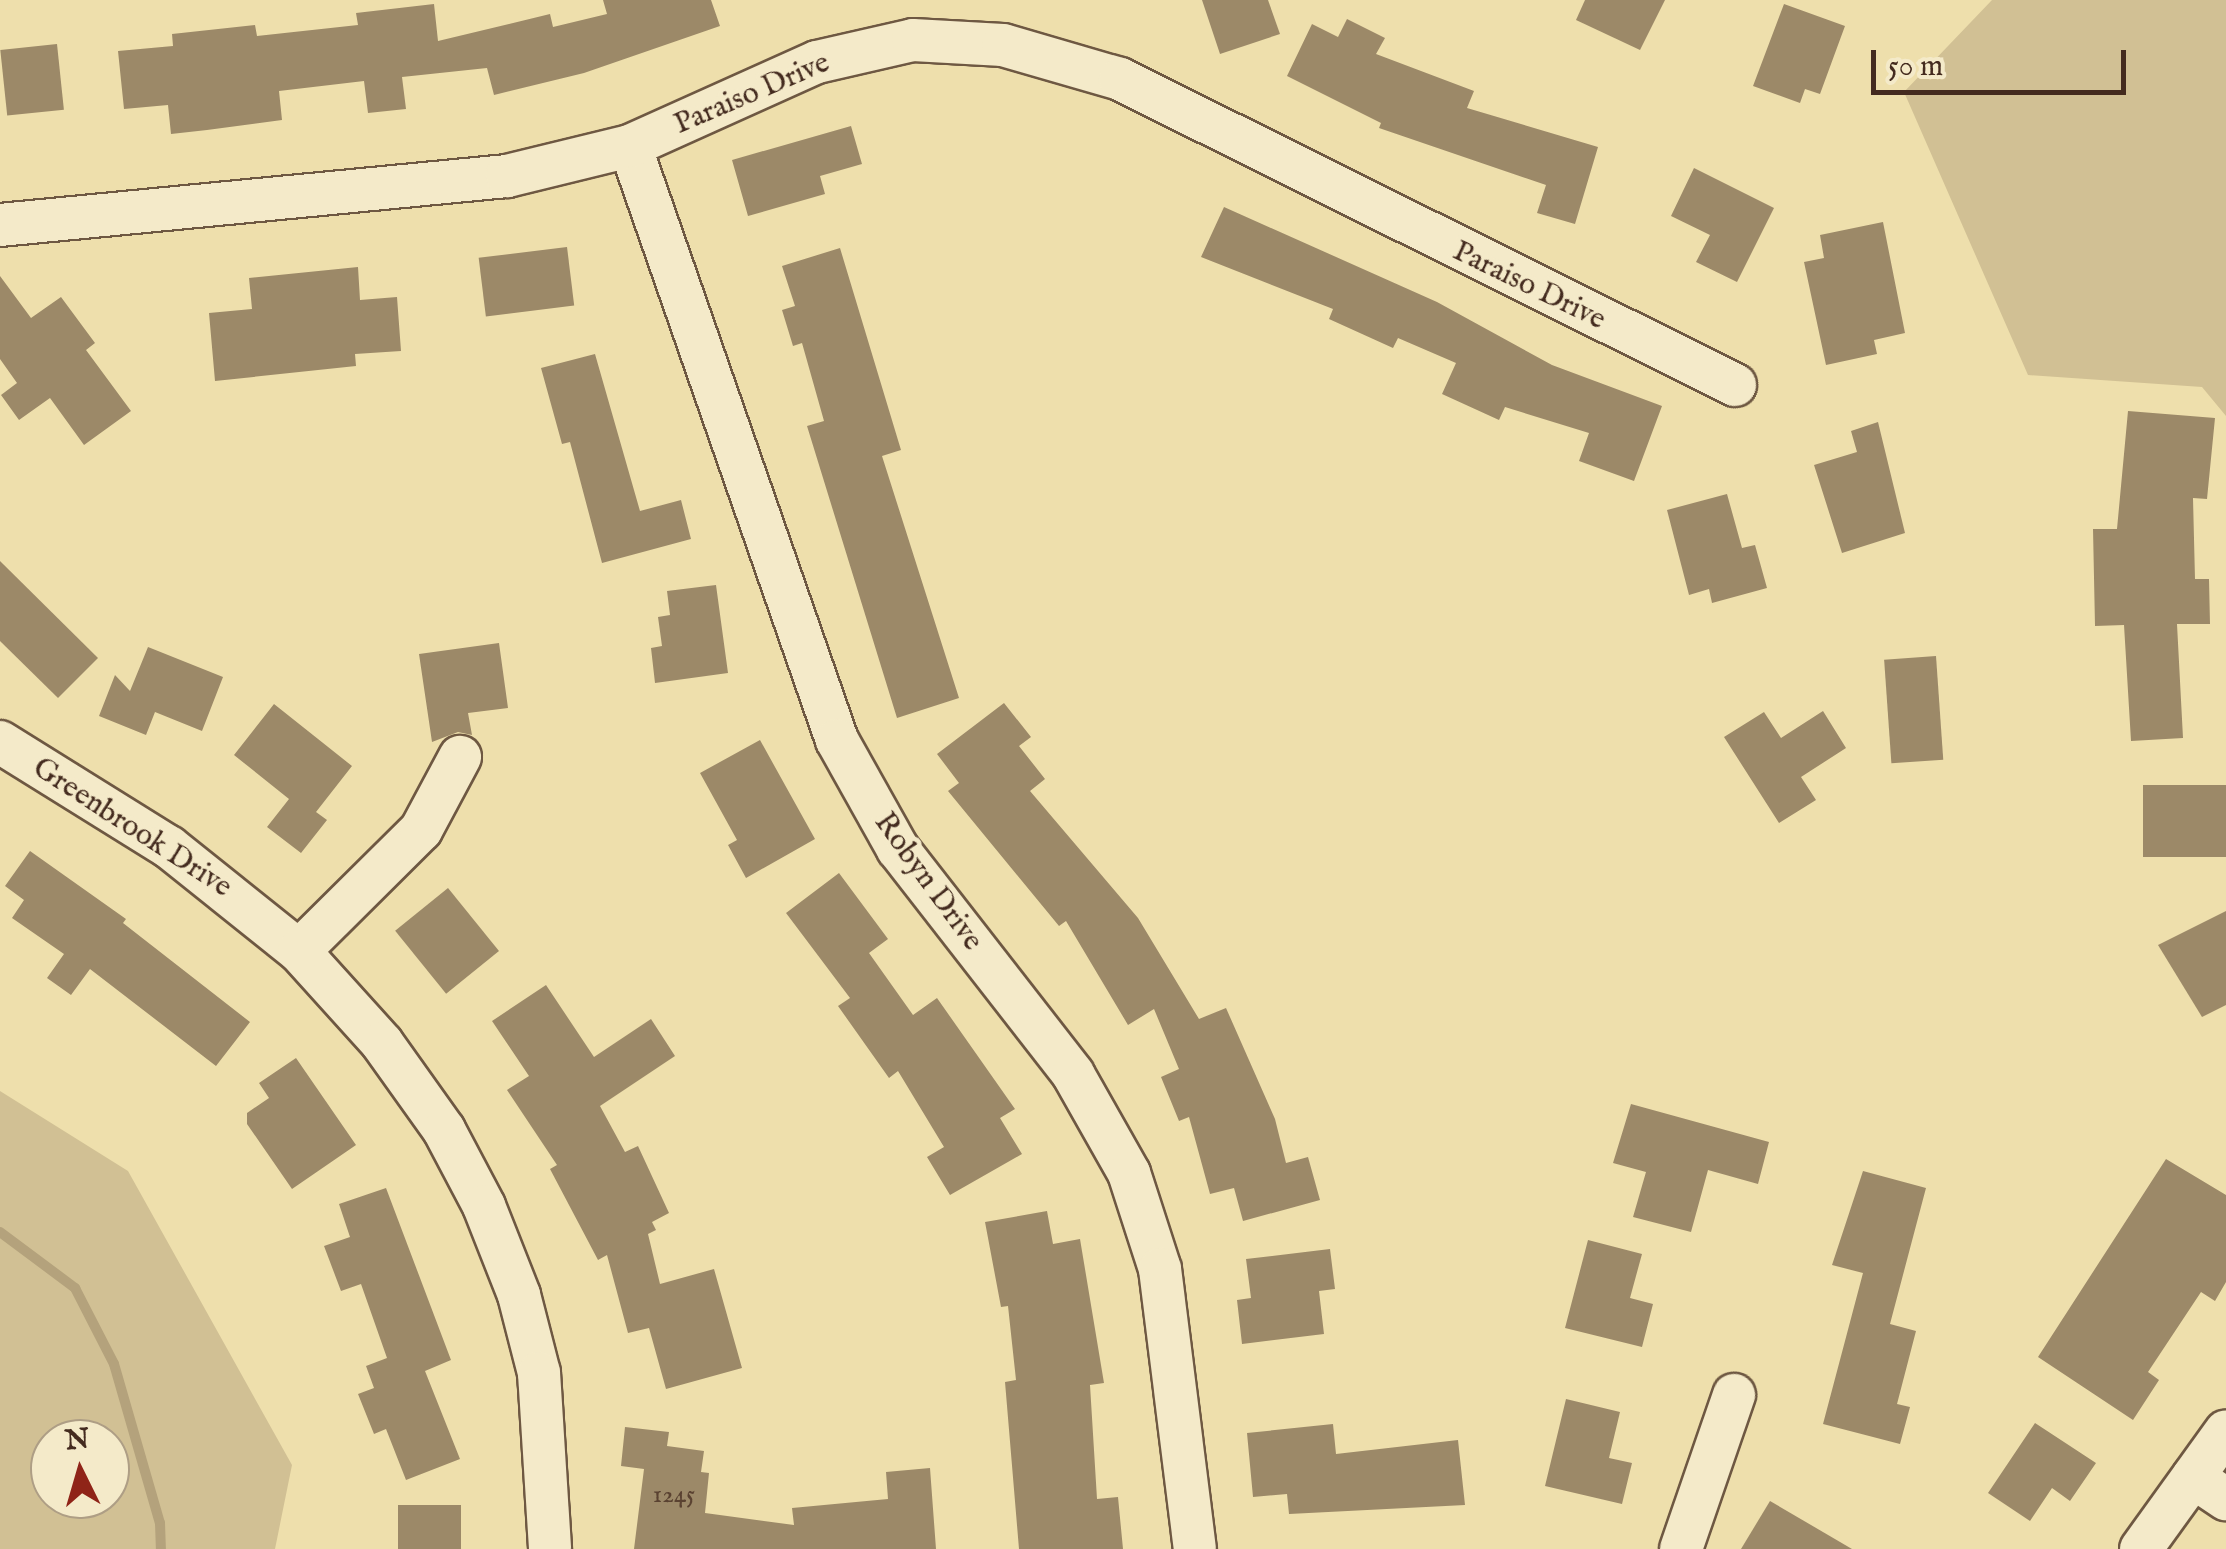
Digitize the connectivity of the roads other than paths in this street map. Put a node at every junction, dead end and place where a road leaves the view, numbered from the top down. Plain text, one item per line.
1 (630, 146) junction
2 (0, 225) edge
3 (1735, 385) dead end
4 (0, 742) edge
5 (460, 757) dead end
6 (299, 950) junction
7 (1734, 1394) dead end
8 (2226, 1431) edge
9 (2210, 1488) edge
10 (550, 1549) edge
11 (1195, 1549) edge
12 (1681, 1549) edge
13 (2141, 1549) edge

1 - 2 street, Paraiso Drive
1 - 3 street, Paraiso Drive
1 - 11 street, Robyn Drive
4 - 6 street, Greenbrook Drive
5 - 6 street
6 - 10 street, Greenbrook Drive
7 - 12 street
8 - 9 street
9 - 13 street

